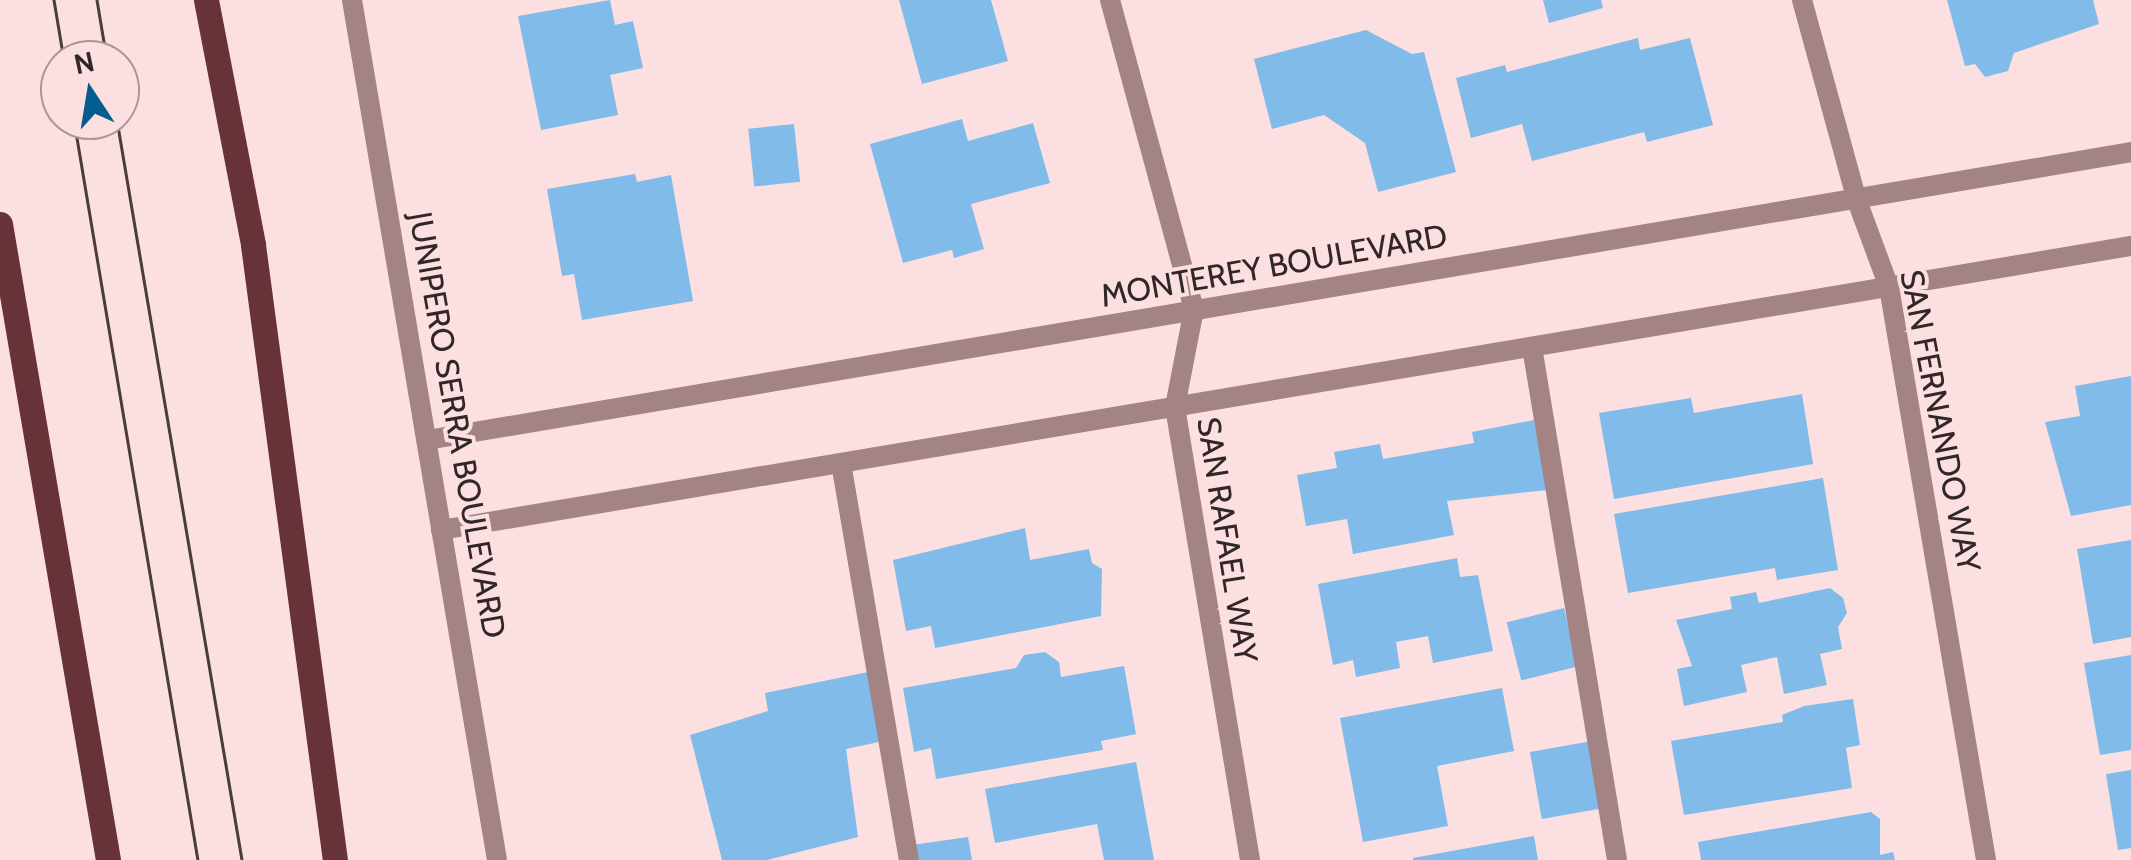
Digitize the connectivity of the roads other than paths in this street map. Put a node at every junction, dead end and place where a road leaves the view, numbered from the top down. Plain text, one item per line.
1 (206, 0) edge
2 (352, 0) edge
3 (1110, 0) edge
4 (1802, 0) edge
5 (2131, 152) edge
6 (1856, 198) junction
7 (0, 224) edge
8 (2131, 246) edge
9 (1889, 287) junction
10 (1194, 309) junction
11 (1532, 347) junction
12 (1174, 407) junction
13 (427, 440) junction
14 (841, 463) junction
15 (441, 530) junction
16 (108, 860) edge
17 (335, 860) edge
18 (497, 860) edge
19 (909, 860) edge
20 (1250, 860) edge
21 (1616, 860) edge
22 (1986, 860) edge

1 - 17 main road
2 - 13 street, JUNIPERO SERRA BOULEVARD
3 - 10 street, SAN RAFAEL WAY
4 - 6 street, SAN FERNANDO WAY
5 - 6 street, MONTEREY BOULEVARD
6 - 9 street, SAN FERNANDO WAY
6 - 10 street, MONTEREY BOULEVARD
7 - 16 main road
8 - 9 street
9 - 11 street
9 - 22 street, SAN FERNANDO WAY
10 - 12 street, SAN RAFAEL WAY
10 - 13 street, MONTEREY BOULEVARD
11 - 12 street
11 - 21 street
12 - 14 street
12 - 20 street, SAN RAFAEL WAY
13 - 15 street, JUNIPERO SERRA BOULEVARD
14 - 15 street
14 - 19 street
15 - 18 street, JUNIPERO SERRA BOULEVARD

